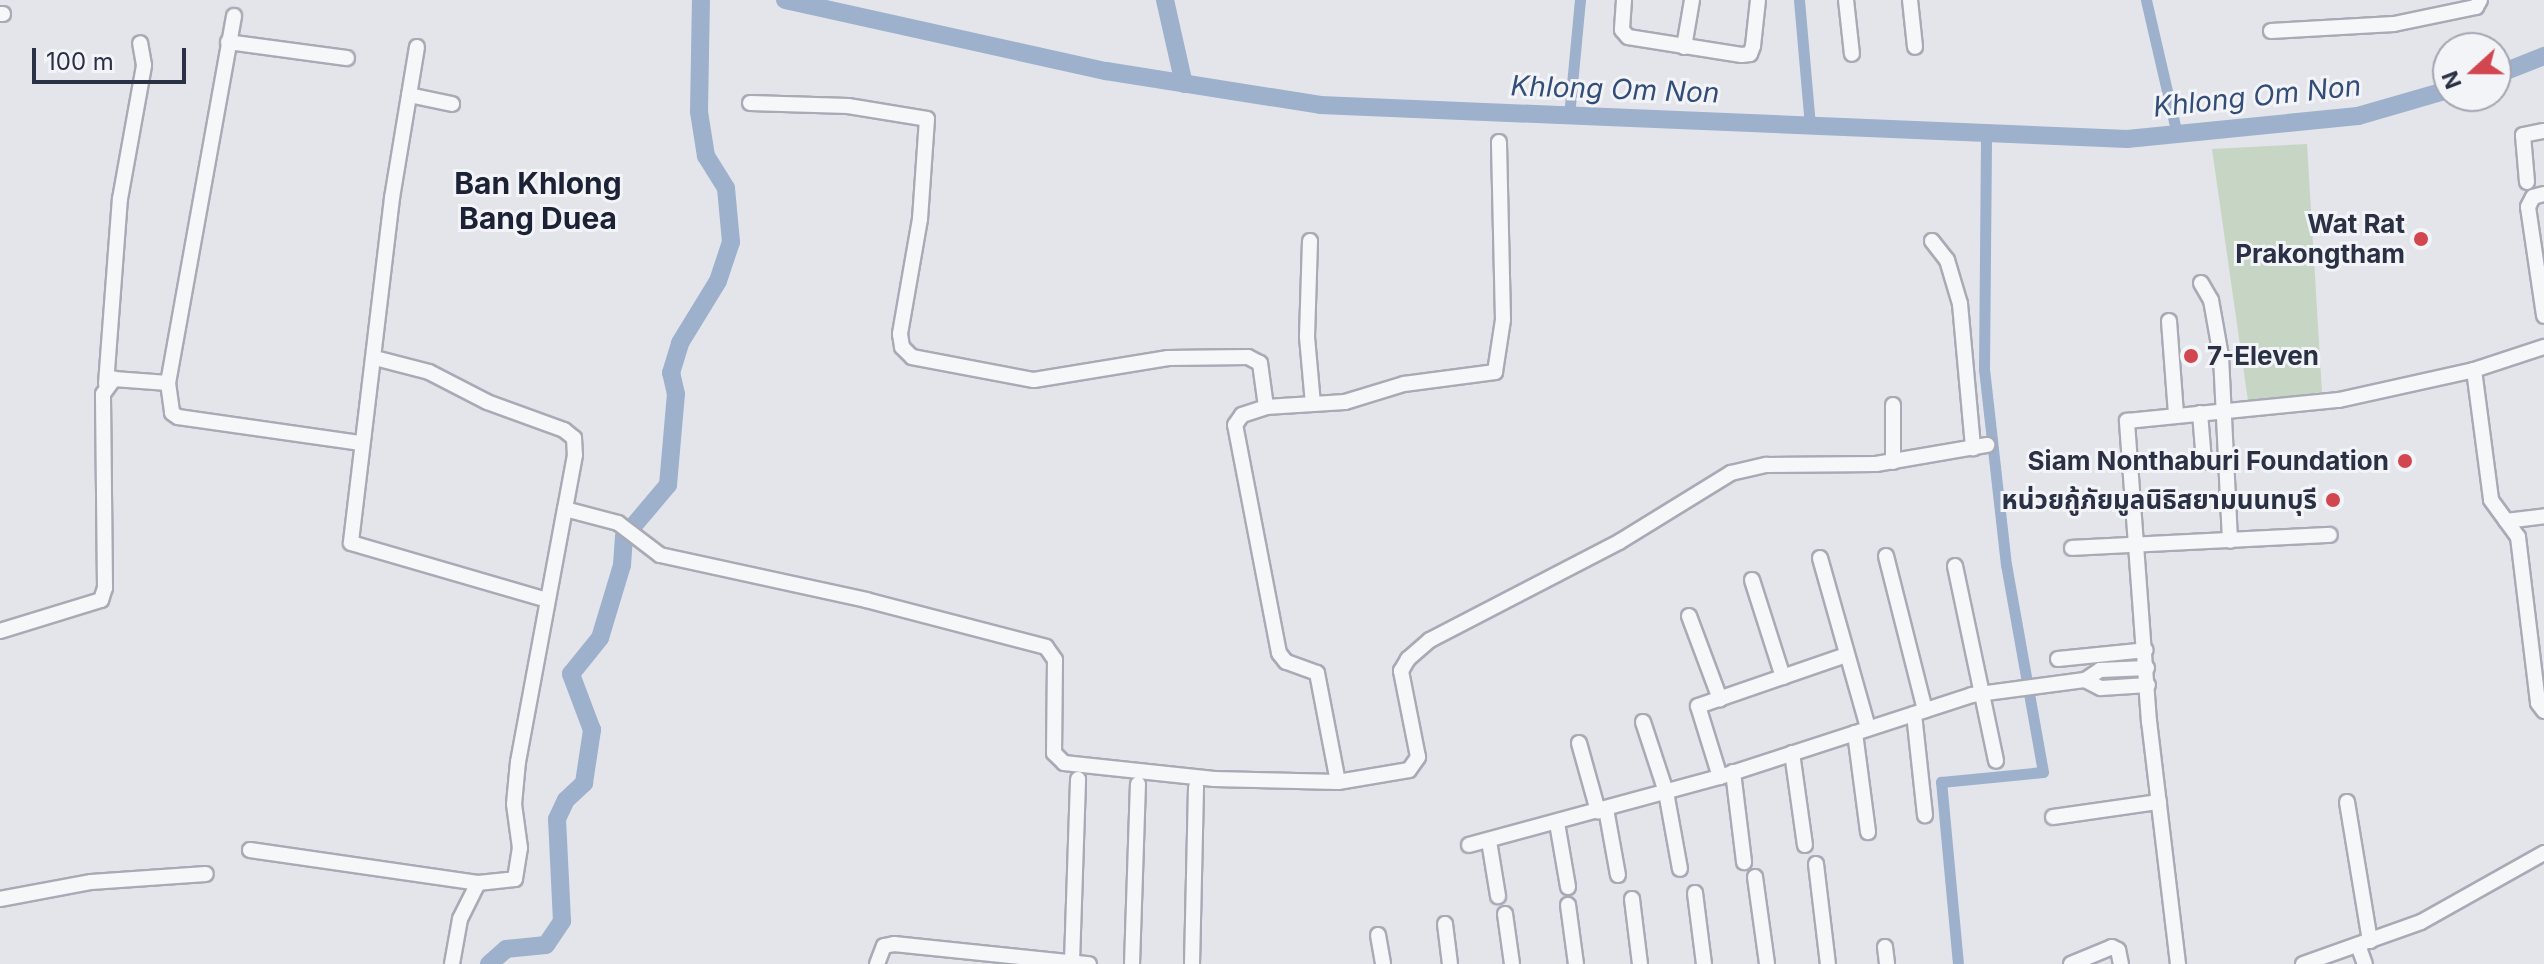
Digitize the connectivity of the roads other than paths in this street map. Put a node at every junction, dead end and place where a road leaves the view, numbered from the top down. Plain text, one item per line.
1 (1624, 0) edge
2 (1692, 0) edge
3 (1758, 0) edge
4 (1846, 0) edge
5 (1910, 0) edge
6 (2480, 0) edge
7 (234, 16) dead end
8 (2271, 31) dead end
9 (228, 42) junction
10 (140, 43) dead end
11 (417, 47) dead end
12 (1684, 47) junction
13 (1915, 47) dead end
14 (1852, 54) dead end
15 (347, 58) dead end
16 (409, 95) junction
17 (750, 103) dead end
18 (452, 104) dead end
19 (2544, 131) edge
20 (1499, 142) dead end
21 (2527, 182) dead end
22 (2544, 194) edge
23 (1310, 241) dead end
24 (1932, 241) dead end
25 (2201, 283) dead end
26 (2544, 316) edge
27 (2169, 321) dead end
28 (2544, 347) edge
29 (375, 358) junction
30 (2474, 370) junction
31 (168, 383) junction
32 (106, 384) junction
33 (1313, 404) junction
34 (1893, 405) dead end
35 (1266, 407) junction
36 (2200, 413) junction
37 (2225, 413) junction
38 (2176, 414) junction
39 (361, 443) junction
40 (1893, 462) junction
41 (2204, 462) dead end
42 (565, 509) junction
43 (2544, 516) edge
44 (2506, 521) junction
45 (2330, 535) dead end
46 (2230, 541) junction
47 (2138, 547) junction
48 (2072, 548) dead end
49 (1886, 556) dead end
50 (1820, 558) dead end
51 (1955, 566) dead end
52 (1752, 580) dead end
53 (547, 600) junction
54 (1689, 616) dead end
55 (0, 631) edge
56 (2146, 650) junction
57 (1846, 655) junction
58 (2058, 659) dead end
59 (2147, 668) junction
60 (1783, 677) junction
61 (2085, 680) junction
62 (2148, 685) junction
63 (1983, 692) junction
64 (1720, 699) junction
65 (2544, 711) edge
66 (1919, 712) junction
67 (1643, 722) dead end
68 (1862, 730) junction
69 (1579, 743) dead end
70 (1792, 753) junction
71 (1996, 761) dead end
72 (1726, 775) junction
73 (1078, 779) dead end
74 (1338, 782) junction
75 (1138, 784) dead end
76 (1196, 787) dead end
77 (1666, 792) junction
78 (2159, 802) junction
79 (2347, 802) dead end
80 (1602, 810) junction
81 (1925, 815) dead end
82 (2053, 817) dead end
83 (1557, 823) junction
84 (1868, 832) dead end
85 (1489, 841) junction
86 (1469, 845) dead end
87 (1805, 845) dead end
88 (250, 850) dead end
89 (2544, 853) edge
90 (1744, 862) dead end
91 (1816, 864) dead end
92 (1680, 869) dead end
93 (206, 874) dead end
94 (1618, 875) dead end
95 (1755, 877) dead end
96 (478, 883) junction
97 (1568, 887) dead end
98 (1695, 893) dead end
99 (1498, 896) dead end
100 (0, 899) edge
101 (1632, 899) dead end
102 (1568, 905) dead end
103 (1505, 914) dead end
104 (1445, 924) dead end
105 (1378, 935) dead end
106 (2364, 943) junction
107 (1885, 947) dead end
108 (939, 956) edge
109 (2340, 958) edge
110 (996, 960) edge
111 (1054, 962) edge
112 (1072, 962) junction
113 (452, 964) edge
114 (877, 964) edge
115 (1089, 964) edge
116 (1132, 964) edge
117 (1192, 964) edge
118 (1383, 964) edge
119 (1450, 964) edge
120 (1512, 964) edge
121 (1576, 964) edge
122 (1640, 964) edge
123 (1704, 964) edge
124 (1767, 964) edge
125 (1828, 964) edge
126 (1887, 964) edge
127 (2071, 964) edge
128 (2121, 964) edge
129 (2178, 964) edge
130 (2303, 964) edge
131 (2365, 964) edge

1 - 12 street
2 - 12 street
3 - 12 street
4 - 14 street
5 - 13 street
6 - 8 street
7 - 9 street
9 - 15 street
9 - 31 street
10 - 32 street
11 - 16 street
16 - 18 street
16 - 29 street
17 - 35 street
19 - 21 street
20 - 33 street
22 - 26 street
23 - 33 street
24 - 40 street
25 - 37 street
27 - 38 street
28 - 30 street
29 - 39 street
29 - 42 street
30 - 37 street
30 - 44 street
31 - 32 street
31 - 39 street
32 - 55 street
33 - 35 street
34 - 40 street
35 - 74 street
36 - 37 street
36 - 38 street
36 - 41 street
37 - 46 street
38 - 47 street
39 - 53 street
40 - 74 street
42 - 53 street
42 - 74 street
43 - 44 street
44 - 65 street
45 - 46 street
46 - 47 street
47 - 48 street
47 - 56 street
49 - 66 street
50 - 57 street
51 - 63 street
52 - 60 street
53 - 96 street
54 - 64 street
56 - 58 street
56 - 59 street
57 - 60 street
57 - 68 street
59 - 61 street
59 - 62 street
60 - 64 street
61 - 62 street
61 - 63 street
62 - 78 street
63 - 66 street
63 - 71 street
64 - 72 street
66 - 68 street
66 - 81 street
67 - 77 street
68 - 70 street
68 - 84 street
69 - 80 street
70 - 72 street
70 - 87 street
72 - 77 street
72 - 90 street
73 - 112 street
75 - 116 street
76 - 117 street
77 - 80 street
77 - 92 street
78 - 82 street
78 - 129 street
79 - 106 street
80 - 83 street
80 - 94 street
83 - 85 street
83 - 97 street
85 - 86 street
85 - 99 street
88 - 96 street
89 - 106 street
91 - 125 street
93 - 100 street
95 - 124 street
96 - 113 street
98 - 123 street
101 - 122 street
102 - 121 street
103 - 120 street
104 - 119 street
105 - 118 street
106 - 109 street
106 - 131 street
107 - 126 street
108 - 110 street
108 - 114 street
109 - 130 street
110 - 111 street
111 - 112 street
112 - 115 street
127 - 128 street

